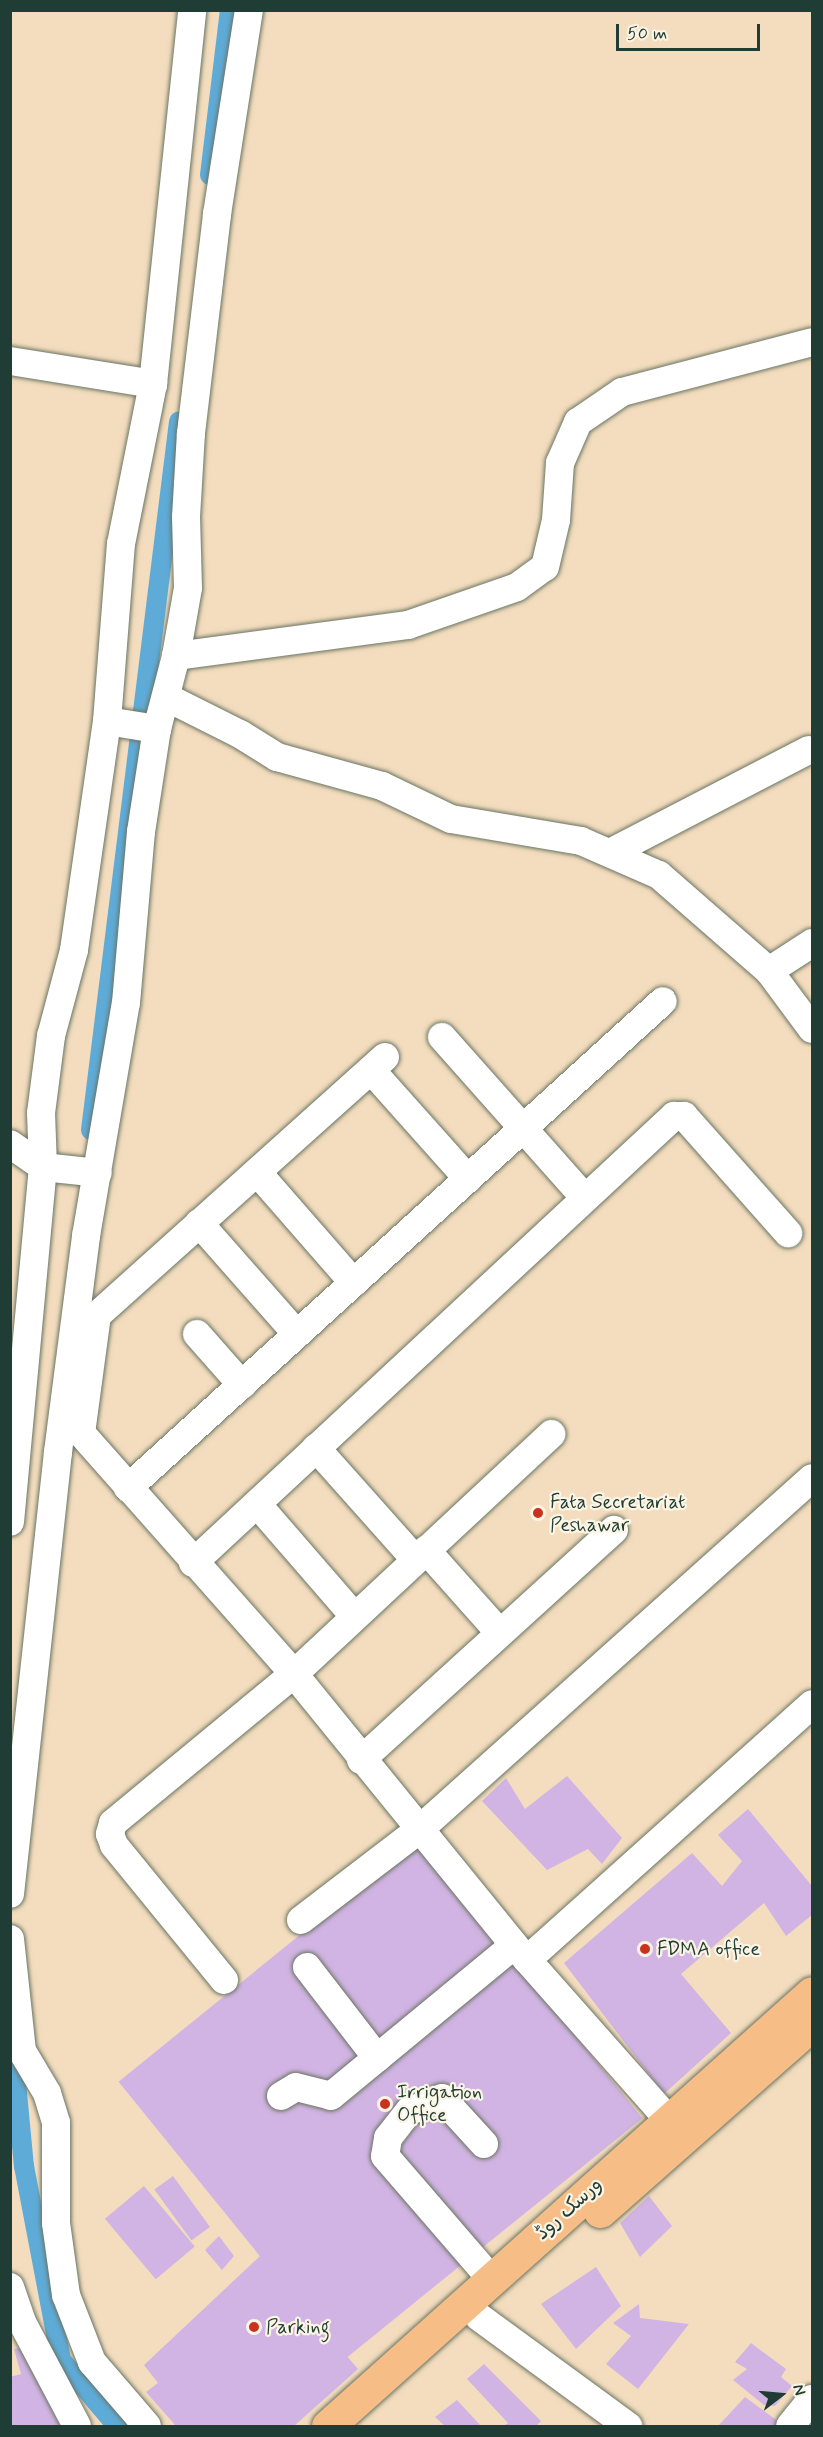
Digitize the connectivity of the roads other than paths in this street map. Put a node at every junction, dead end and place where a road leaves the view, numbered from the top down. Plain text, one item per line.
1 (192, 10) edge
2 (249, 10) edge
3 (160, 326) junction
4 (202, 330) junction
5 (813, 342) edge
6 (10, 361) edge
7 (153, 384) junction
8 (176, 656) junction
9 (166, 697) junction
10 (107, 721) junction
11 (157, 729) junction
12 (809, 750) dead end
13 (610, 853) junction
14 (813, 944) edge
15 (769, 971) junction
16 (663, 1001) dead end
17 (813, 1029) edge
18 (442, 1037) dead end
19 (523, 1129) junction
20 (10, 1144) edge
21 (44, 1167) junction
22 (257, 1172) junction
23 (97, 1173) junction
24 (468, 1179) junction
25 (583, 1196) junction
26 (199, 1223) junction
27 (788, 1233) dead end
28 (354, 1283) junction
29 (197, 1334) dead end
30 (297, 1334) junction
31 (242, 1385) junction
32 (551, 1434) dead end
33 (316, 1448) junction
34 (14, 1465) edge
35 (813, 1478) edge
36 (128, 1488) junction
37 (257, 1504) junction
38 (10, 1522) edge
39 (614, 1530) dead end
40 (421, 1555) junction
41 (193, 1563) junction
42 (354, 1616) junction
43 (500, 1633) junction
44 (294, 1674) junction
45 (813, 1704) edge
46 (361, 1760) junction
47 (420, 1829) junction
48 (10, 1894) edge
49 (301, 1920) dead end
50 (10, 1939) edge
51 (521, 1953) junction
52 (308, 1967) dead end
53 (224, 1980) dead end
54 (813, 1993) edge
55 (813, 2024) edge
56 (377, 2058) junction
57 (281, 2096) dead end
58 (676, 2128) junction
59 (484, 2144) dead end
60 (491, 2279) junction
61 (10, 2287) edge
62 (472, 2310) junction
63 (17, 2326) edge
64 (813, 2399) edge
65 (77, 2427) edge
66 (147, 2427) edge
67 (328, 2427) edge
68 (360, 2427) edge
69 (628, 2427) edge
70 (789, 2427) edge

1 - 3 street
2 - 4 street
3 - 4 street
3 - 7 street
4 - 8 street
5 - 8 street
6 - 7 street
7 - 10 street
8 - 9 street
9 - 11 street
9 - 13 street
10 - 11 street
10 - 21 street
11 - 23 street
12 - 13 street
13 - 15 street
14 - 15 street
15 - 17 street
16 - 19 street
18 - 19 street
19 - 24 street
19 - 25 street
20 - 21 street
21 - 23 street
21 - 34 street
22 - 24 street
22 - 26 street
22 - 28 street
23 - 48 street
24 - 28 street
25 - 27 street
25 - 33 street
26 - 30 street
26 - 36 street
28 - 30 street
29 - 31 street
30 - 31 street
31 - 36 street
32 - 40 street
33 - 37 street
33 - 40 street
34 - 38 street
35 - 47 street
36 - 41 street
37 - 41 street
37 - 42 street
39 - 43 street
40 - 42 street
40 - 43 street
41 - 44 street
42 - 44 street
43 - 46 street
44 - 46 street
44 - 53 street
45 - 51 street
46 - 47 street
47 - 49 street
47 - 51 street
50 - 66 street
51 - 56 street
51 - 58 street
52 - 56 street
54 - 58 main road, ورسک روڈ
55 - 58 main road, ورسک روڈ
56 - 57 street
58 - 60 main road, ورسک روڈ
58 - 62 main road, ورسک روڈ
59 - 60 street
60 - 62 main road, ورسک روڈ
61 - 63 street
62 - 67 main road, ورسک روڈ
62 - 68 main road, ورسک روڈ
62 - 69 street
63 - 65 street
64 - 70 street

